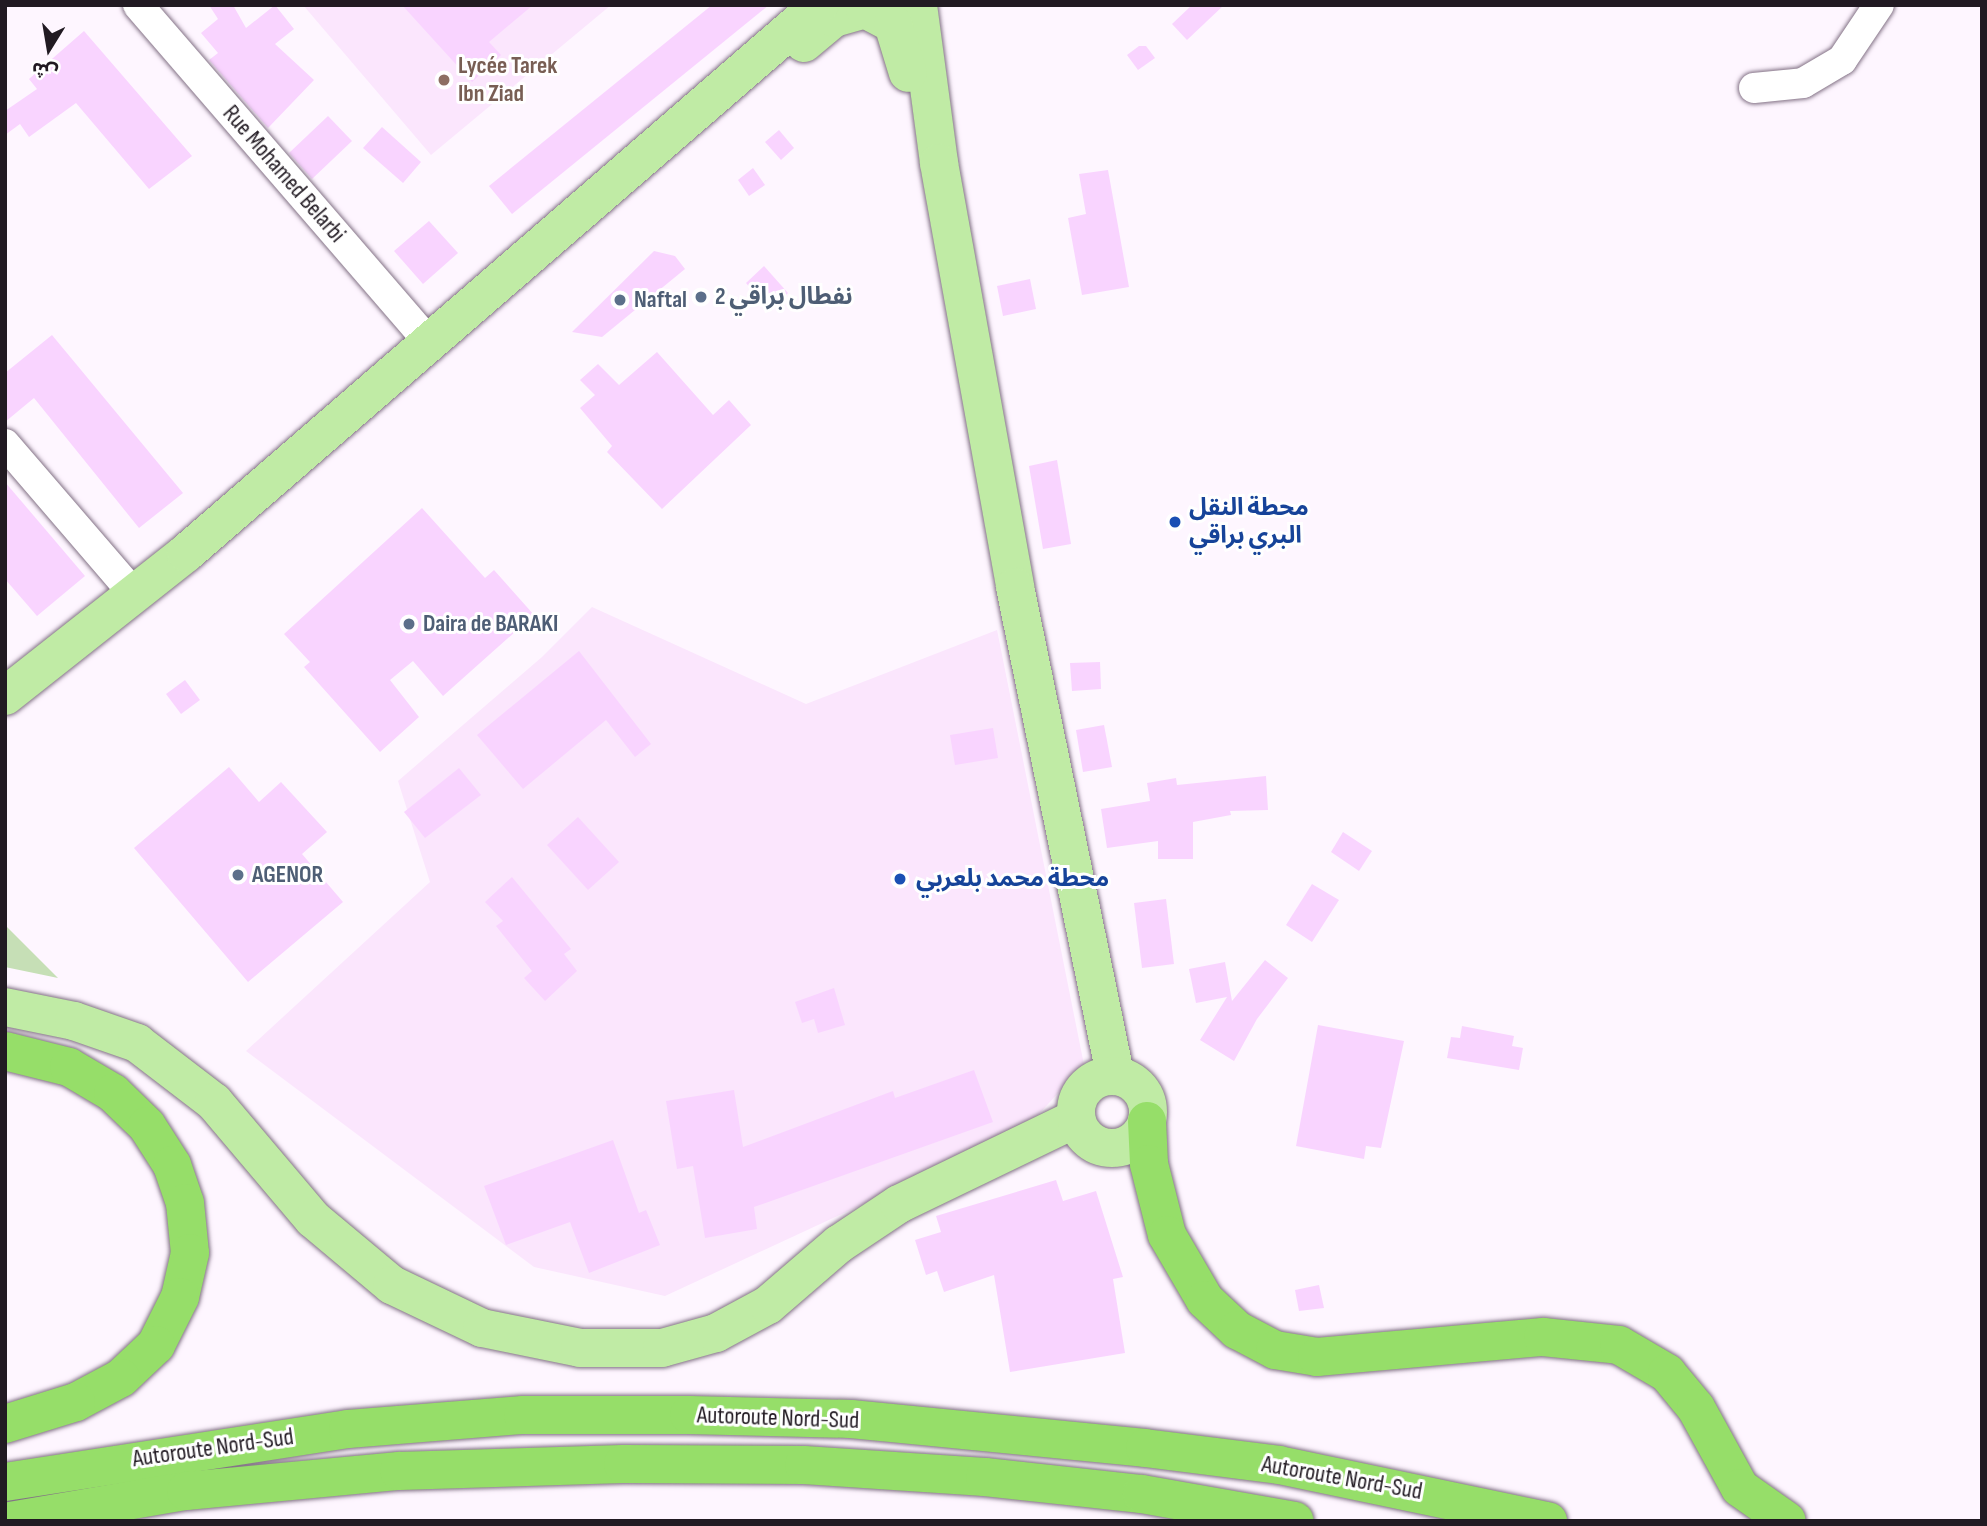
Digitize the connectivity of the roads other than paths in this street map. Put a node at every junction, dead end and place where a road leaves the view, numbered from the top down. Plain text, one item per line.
1 (138, 5) edge
2 (819, 5) edge
3 (918, 5) edge
4 (1879, 5) edge
5 (735, 76) junction
6 (1754, 88) dead end
7 (939, 163) junction
8 (429, 342) junction
9 (5, 444) edge
10 (134, 594) junction
11 (5, 696) edge
12 (5, 990) edge
13 (5, 1007) edge
14 (137, 1043) junction
15 (5, 1051) edge
16 (1115, 1076) junction
17 (1075, 1119) junction
18 (1147, 1121) junction
19 (5, 1424) edge
20 (5, 1482) edge
21 (10, 1521) edge
22 (1296, 1521) edge
23 (1548, 1521) edge
24 (1787, 1521) edge

1 - 8 street, Rue Mohamed Belarbi
2 - 5 main road
3 - 7 main road
4 - 6 street
5 - 7 main road
5 - 8 main road
7 - 16 main road
8 - 10 main road
9 - 10 street
10 - 11 main road
12 - 14 main road
13 - 14 main road
14 - 17 main road
15 - 19 highway
16 - 17 main road
16 - 18 main road
17 - 18 main road
18 - 24 highway
20 - 23 highway, Autoroute Nord-Sud
21 - 22 highway, Autoroute Nord-Sud

